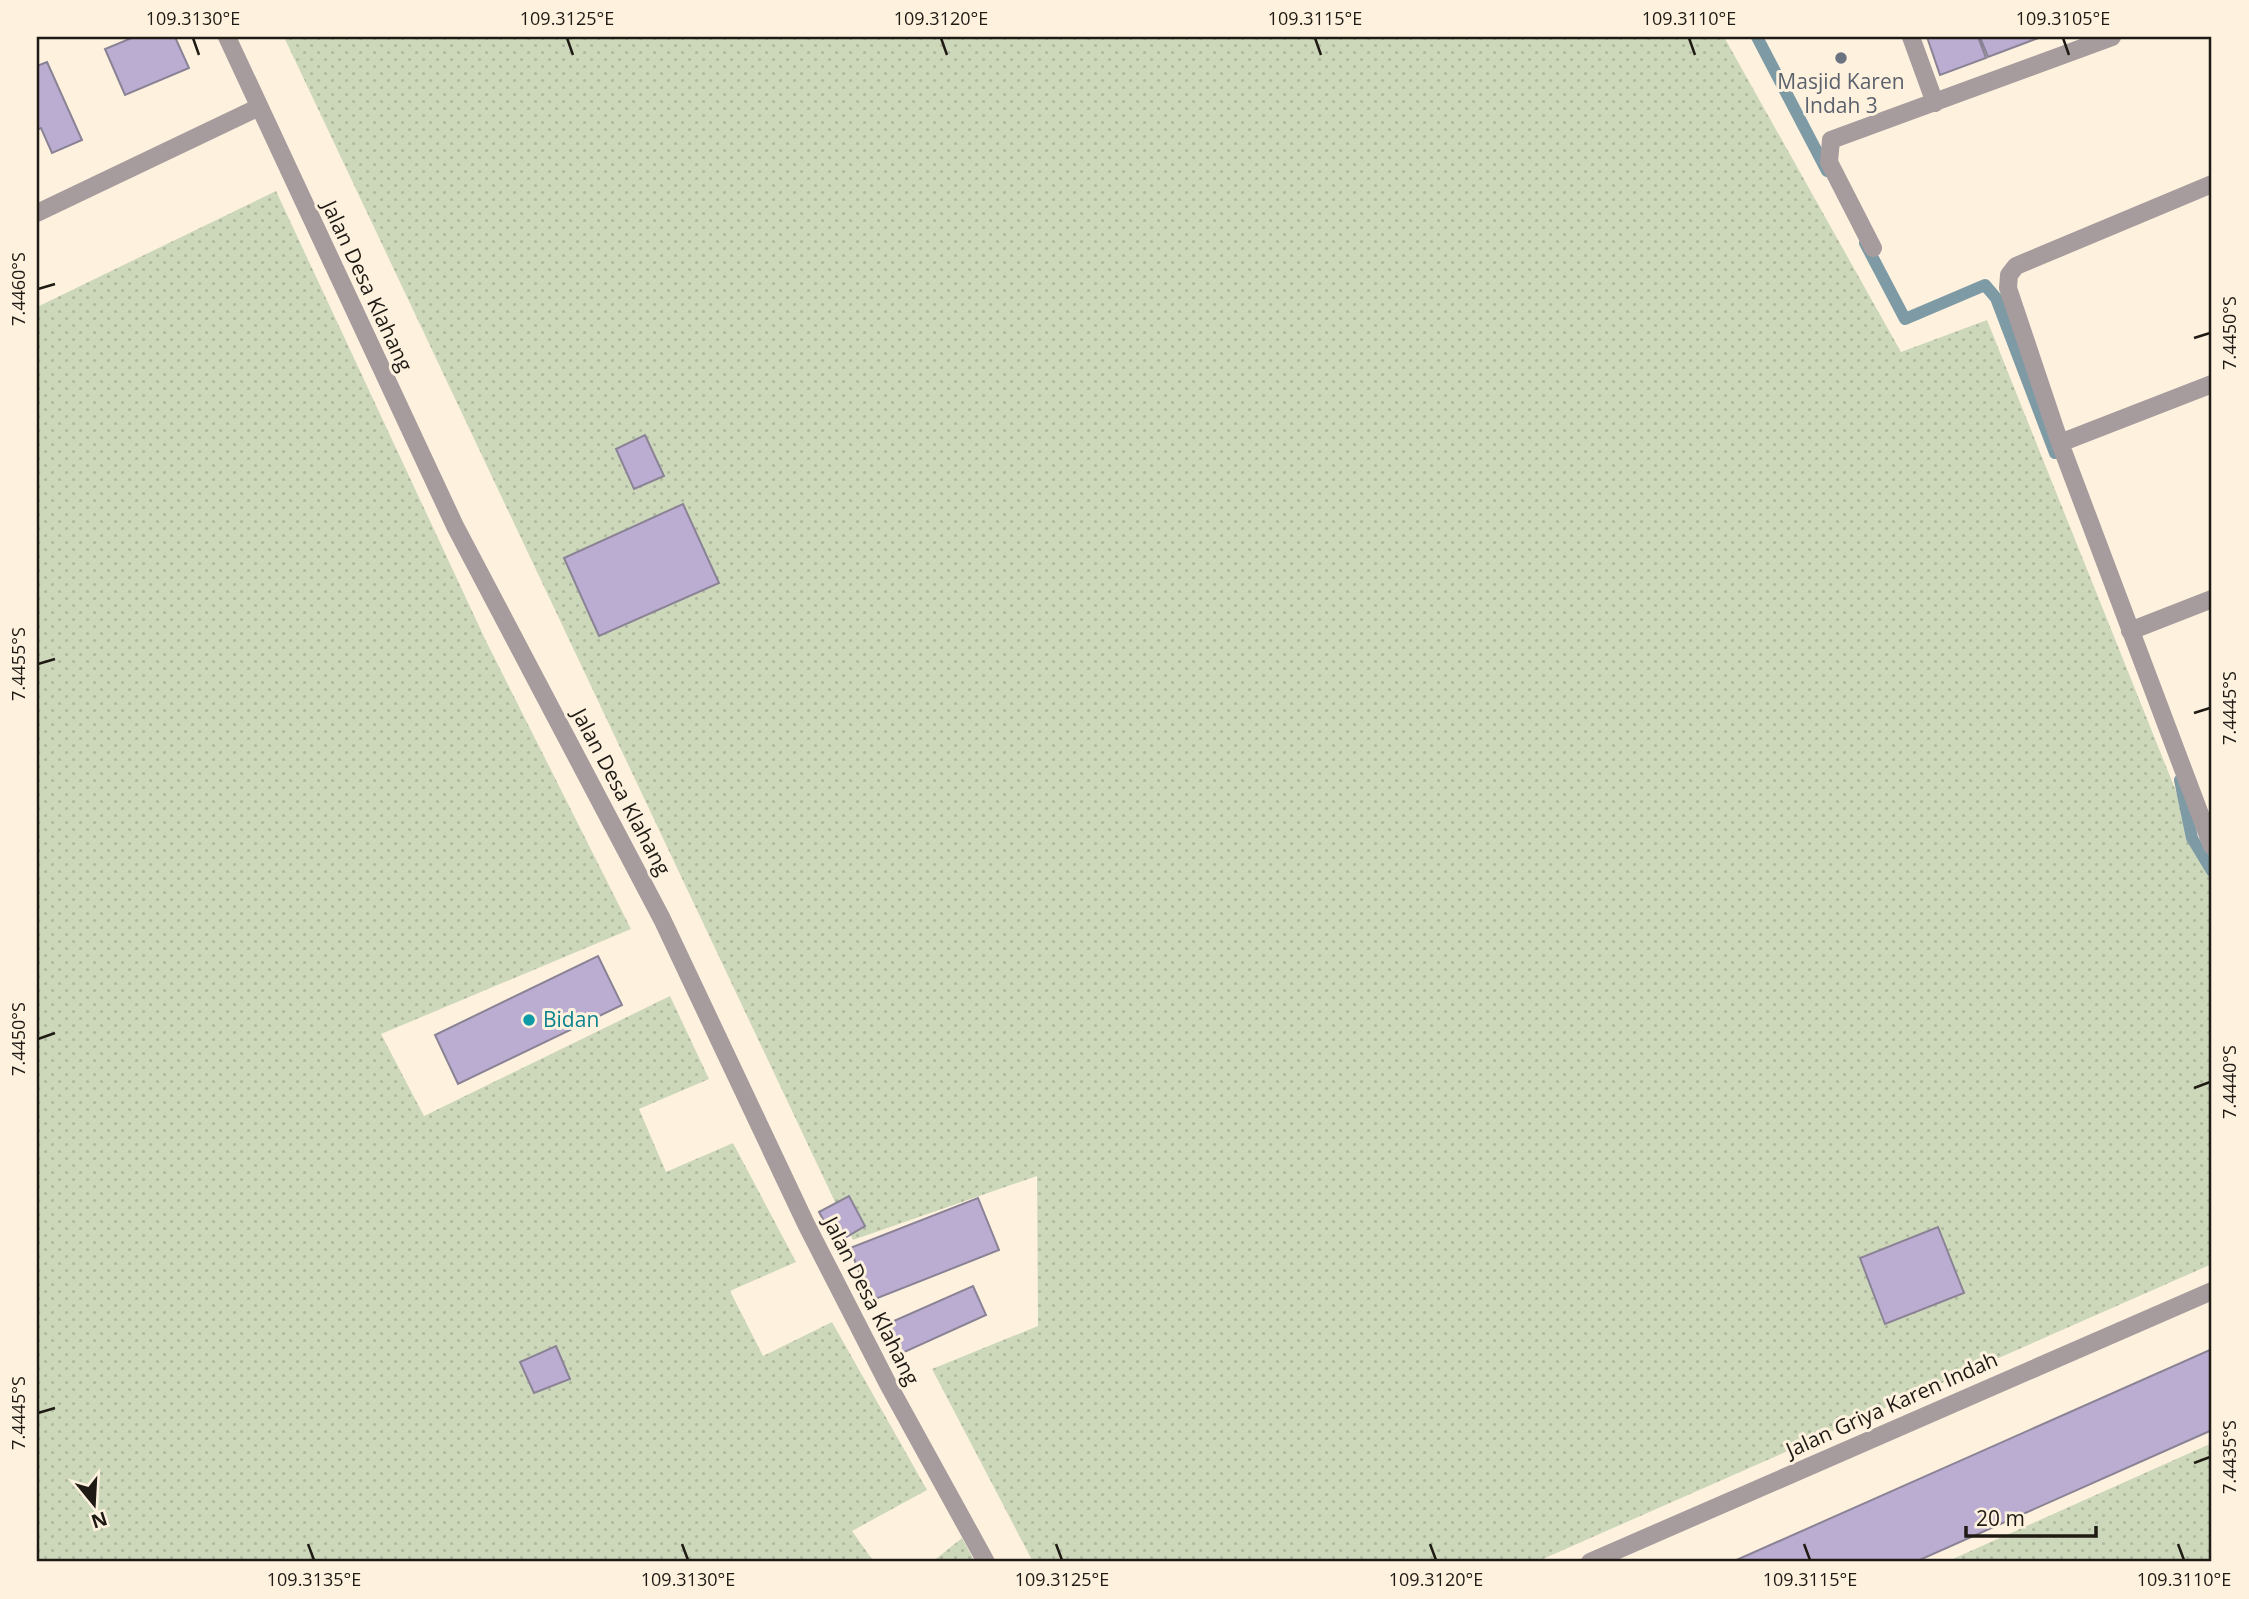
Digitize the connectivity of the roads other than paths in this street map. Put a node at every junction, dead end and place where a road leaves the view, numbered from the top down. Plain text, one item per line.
1 (227, 37) edge
2 (1911, 37) edge
3 (2112, 37) edge
4 (1935, 103) junction
5 (259, 107) junction
6 (2212, 184) edge
7 (37, 213) edge
8 (1872, 248) dead end
9 (2212, 384) edge
10 (2060, 443) junction
11 (2212, 599) edge
12 (2130, 631) junction
13 (2205, 813) edge
14 (2212, 846) edge
15 (2212, 1291) edge
16 (986, 1562) edge
17 (1590, 1562) edge

1 - 5 street, Jalan Desa Klahang
2 - 4 street
3 - 4 street
4 - 8 street
5 - 7 street
5 - 16 street, Jalan Desa Klahang
6 - 10 street
9 - 10 street
10 - 12 street
11 - 12 street
12 - 13 street
13 - 14 street
15 - 17 street, Jalan Griya Karen Indah

